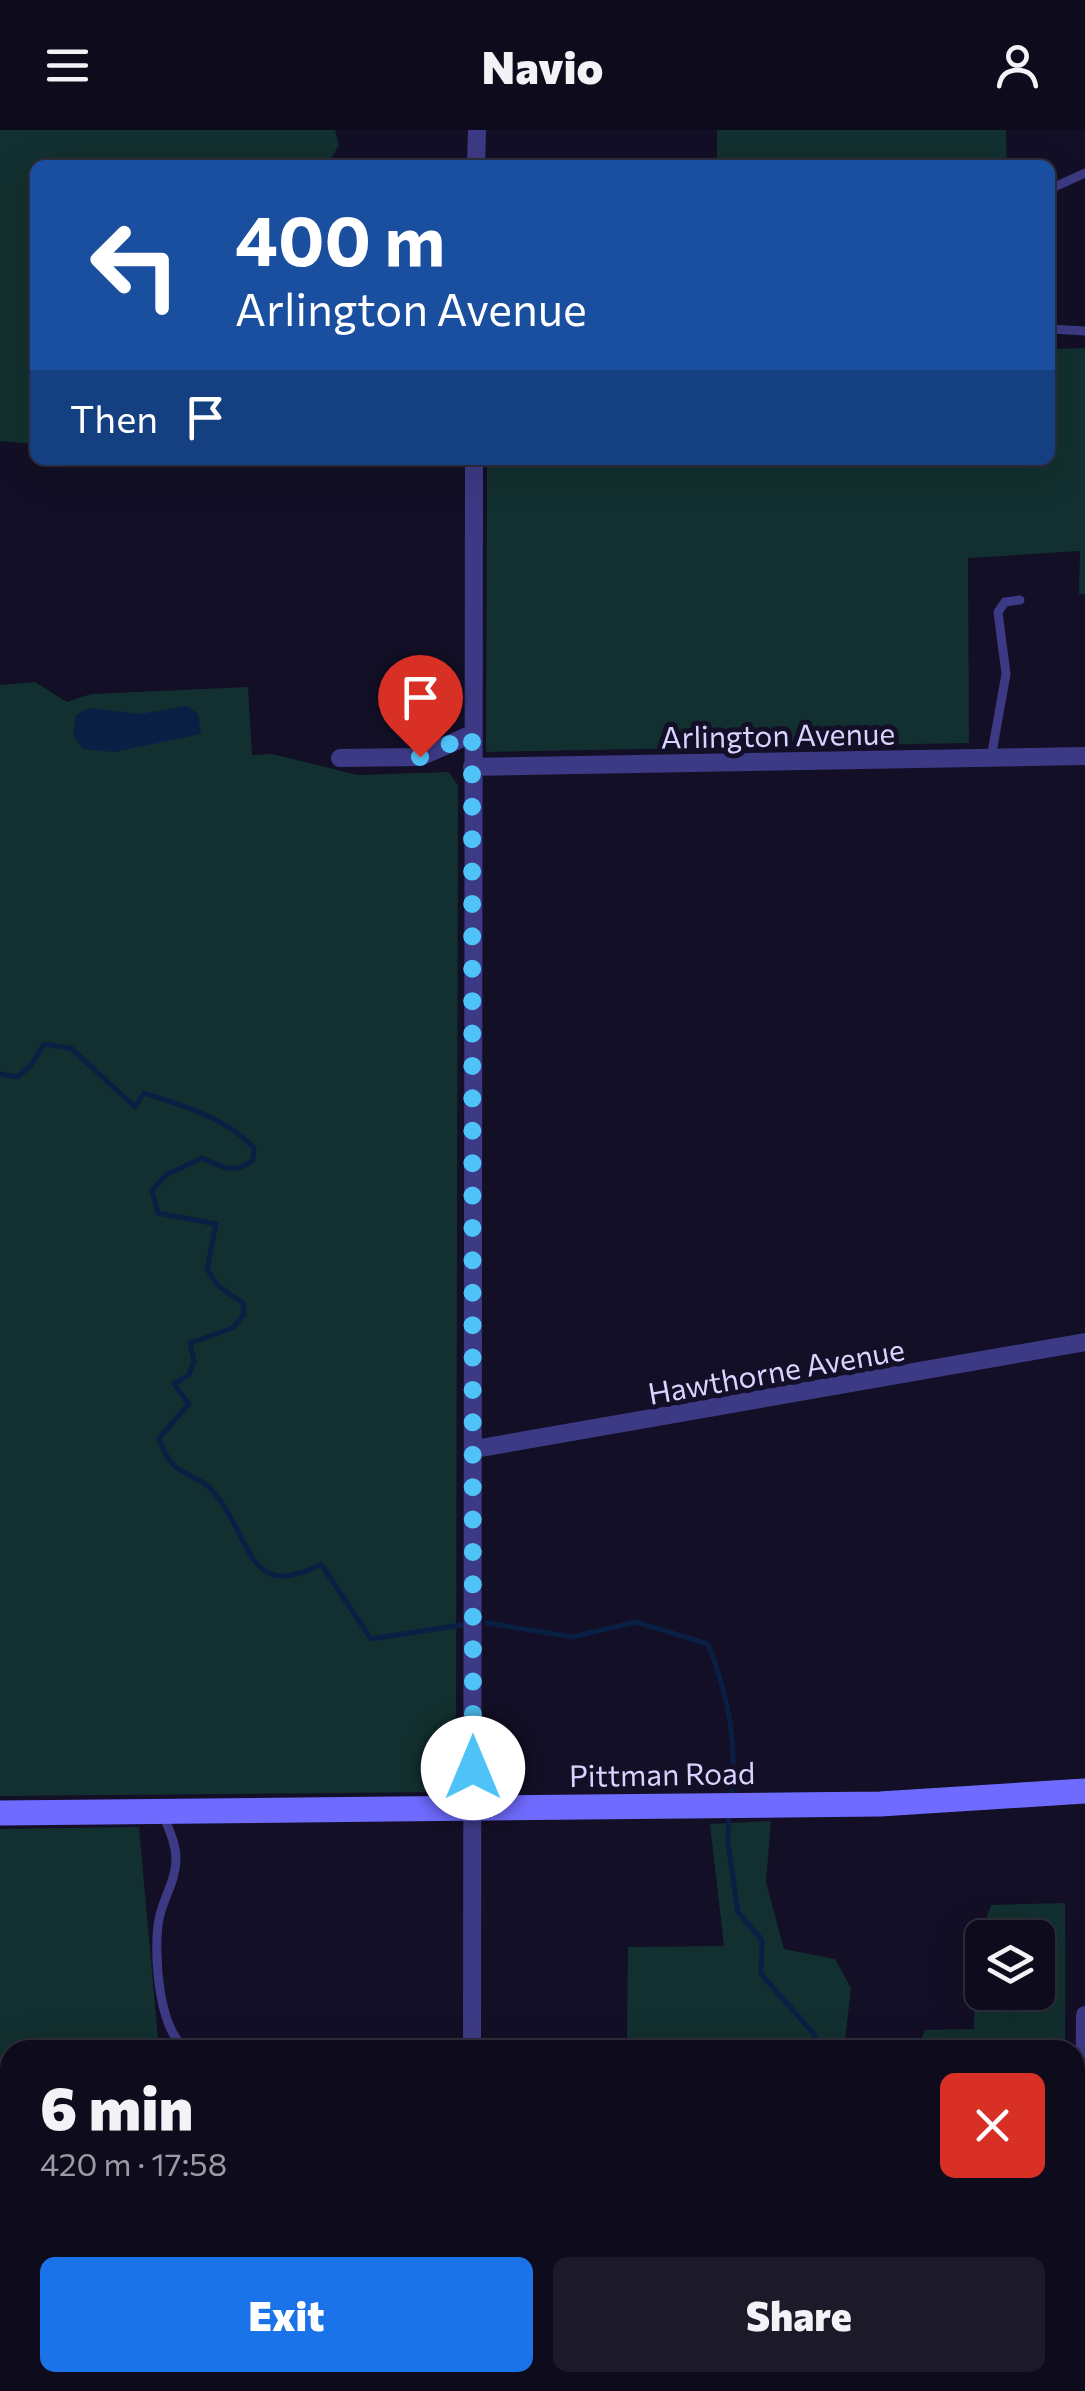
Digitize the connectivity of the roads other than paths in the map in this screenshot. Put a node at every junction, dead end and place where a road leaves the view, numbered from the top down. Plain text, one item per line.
1 (476, 130) edge
2 (476, 160) edge
3 (1085, 173) edge
4 (1055, 186) edge
5 (1055, 329) edge
6 (1085, 331) edge
7 (474, 465) edge
8 (1020, 600) dead end
9 (472, 734) junction
10 (1085, 756) edge
11 (340, 758) dead end
12 (991, 758) junction
13 (472, 767) junction
14 (1085, 1342) edge
15 (475, 1448) junction
16 (1085, 1792) edge
17 (472, 1808) junction
18 (162, 1811) junction
19 (0, 1813) edge
20 (1085, 2015) edge
21 (174, 2040) edge
22 (472, 2040) edge
23 (1085, 2205) edge

1 - 2 street
3 - 4 lane
5 - 6 lane
7 - 9 street
8 - 12 lane
9 - 11 street
9 - 13 street
10 - 12 street, Arlington Avenue
12 - 13 street, Arlington Avenue
13 - 15 street
14 - 15 street, Hawthorne Avenue
15 - 17 street
16 - 17 street, Pittman Road
17 - 18 street, Pittman Road
17 - 22 street
18 - 19 street, Pittman Road
18 - 21 lane
20 - 23 street

